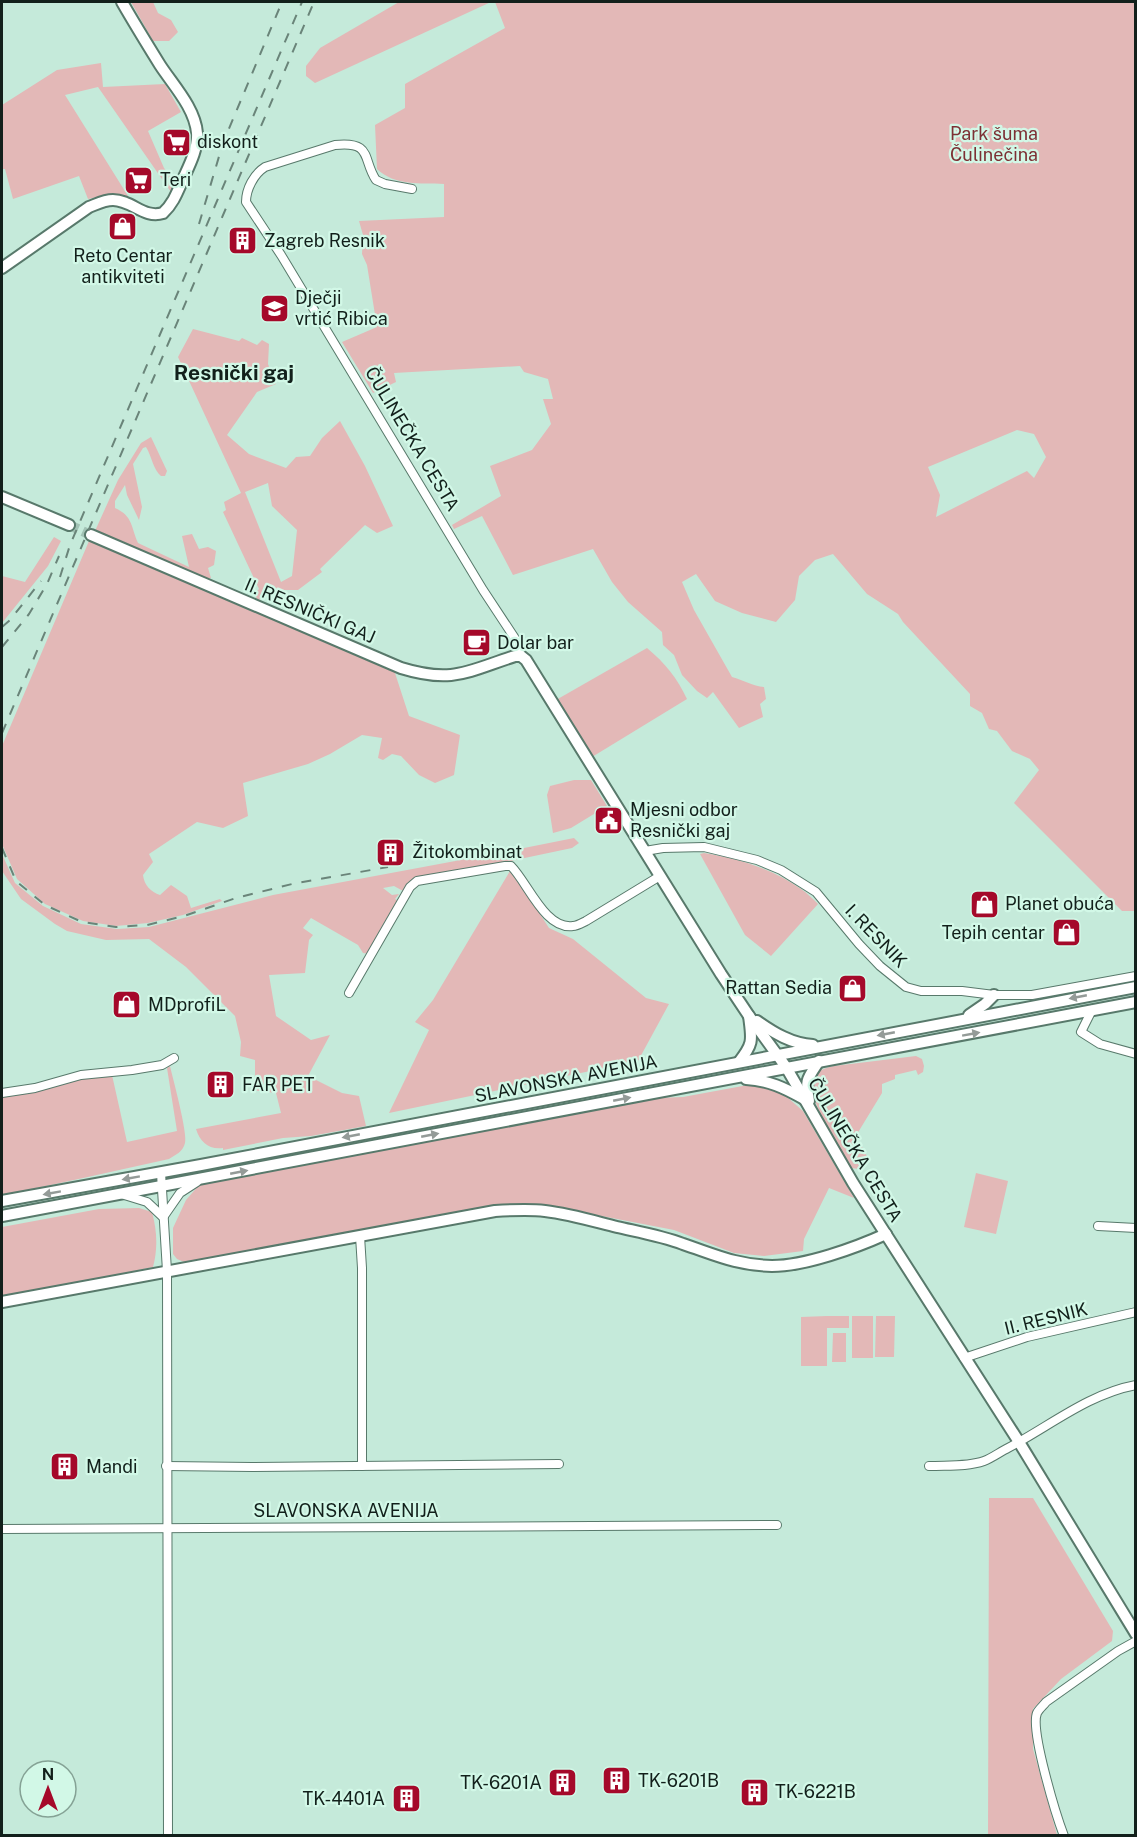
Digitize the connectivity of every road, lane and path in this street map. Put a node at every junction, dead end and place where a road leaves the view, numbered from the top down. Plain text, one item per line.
1 (122, 2) edge
2 (412, 189) dead end
3 (2, 268) edge
4 (2, 497) edge
5 (69, 525) tunnel mouth
6 (91, 535) tunnel mouth
7 (521, 656) junction
8 (645, 851) junction
9 (660, 876) junction
10 (1136, 976) edge
11 (1136, 987) edge
12 (349, 993) dead end
13 (994, 994) junction
14 (1136, 1002) edge
15 (1092, 1010) junction
16 (749, 1016) junction
17 (964, 1018) junction
18 (830, 1046) junction
19 (1136, 1054) edge
20 (778, 1055) junction
21 (174, 1059) dead end
22 (819, 1061) junction
23 (739, 1062) junction
24 (786, 1067) junction
25 (734, 1078) junction
26 (2, 1093) edge
27 (808, 1104) junction
28 (161, 1173) junction
29 (202, 1179) junction
30 (161, 1186) junction
31 (120, 1194) junction
32 (2, 1201) edge
33 (2, 1216) edge
34 (163, 1217) junction
35 (1098, 1226) dead end
36 (1136, 1228) edge
37 (886, 1234) junction
38 (360, 1236) junction
39 (167, 1270) junction
40 (2, 1302) edge
41 (1136, 1312) edge
42 (964, 1358) junction
43 (1136, 1385) edge
44 (1019, 1442) junction
45 (559, 1464) dead end
46 (166, 1466) junction
47 (362, 1466) junction
48 (929, 1466) dead end
49 (777, 1525) dead end
50 (2, 1529) edge
51 (167, 1529) junction
52 (1136, 1634) edge
53 (1136, 1641) edge
54 (168, 1836) edge
55 (1064, 1836) edge

1 - 3 street
2 - 7 street, ČULINEČKA CESTA
4 - 5 street
6 - 7 street, II. RESNIČKI GAJ
7 - 8 street, ČULINEČKA CESTA
8 - 9 street, ČULINEČKA CESTA
8 - 13 street, I. RESNIK
9 - 12 street
9 - 16 street, ČULINEČKA CESTA
10 - 13 street, I. RESNIK
11 -> 17 street, SLAVONSKA AVENIJA
13 - 17 street
14 - 15 street, SLAVONSKA AVENIJA
15 - 19 street
22 -> 15 street, SLAVONSKA AVENIJA
16 - 18 street
16 - 20 street, ČULINEČKA CESTA
16 - 23 street
17 -> 18 street, SLAVONSKA AVENIJA
18 - 20 street, SLAVONSKA AVENIJA
20 - 23 street, SLAVONSKA AVENIJA
20 - 24 street, ČULINEČKA CESTA
21 - 26 street
22 - 24 street, SLAVONSKA AVENIJA
22 - 27 street
23 -> 28 street, SLAVONSKA AVENIJA
24 - 25 street, SLAVONSKA AVENIJA
24 - 27 street, ČULINEČKA CESTA
25 - 27 street
29 -> 25 street, SLAVONSKA AVENIJA
27 - 37 street, ČULINEČKA CESTA
28 - 30 street
28 -> 32 street, SLAVONSKA AVENIJA
29 - 30 street, SLAVONSKA AVENIJA
29 - 34 street, SLAVONSKA AVENIJA
30 - 31 street, SLAVONSKA AVENIJA
30 - 34 street
31 - 33 street, SLAVONSKA AVENIJA
31 - 34 street, SLAVONSKA AVENIJA
34 - 39 street
35 - 36 street
37 - 38 street
37 - 42 street, ČULINEČKA CESTA
38 - 39 street
38 - 47 street
39 - 40 street
39 - 46 street
41 - 42 street, II. RESNIK
42 - 44 street, ČULINEČKA CESTA
43 - 44 street
44 - 48 street
44 - 52 street, ČULINEČKA CESTA
45 - 47 street
46 - 47 street
46 - 51 street
49 - 51 street, SLAVONSKA AVENIJA
50 - 51 street, SLAVONSKA AVENIJA
51 - 54 street
53 - 55 street

